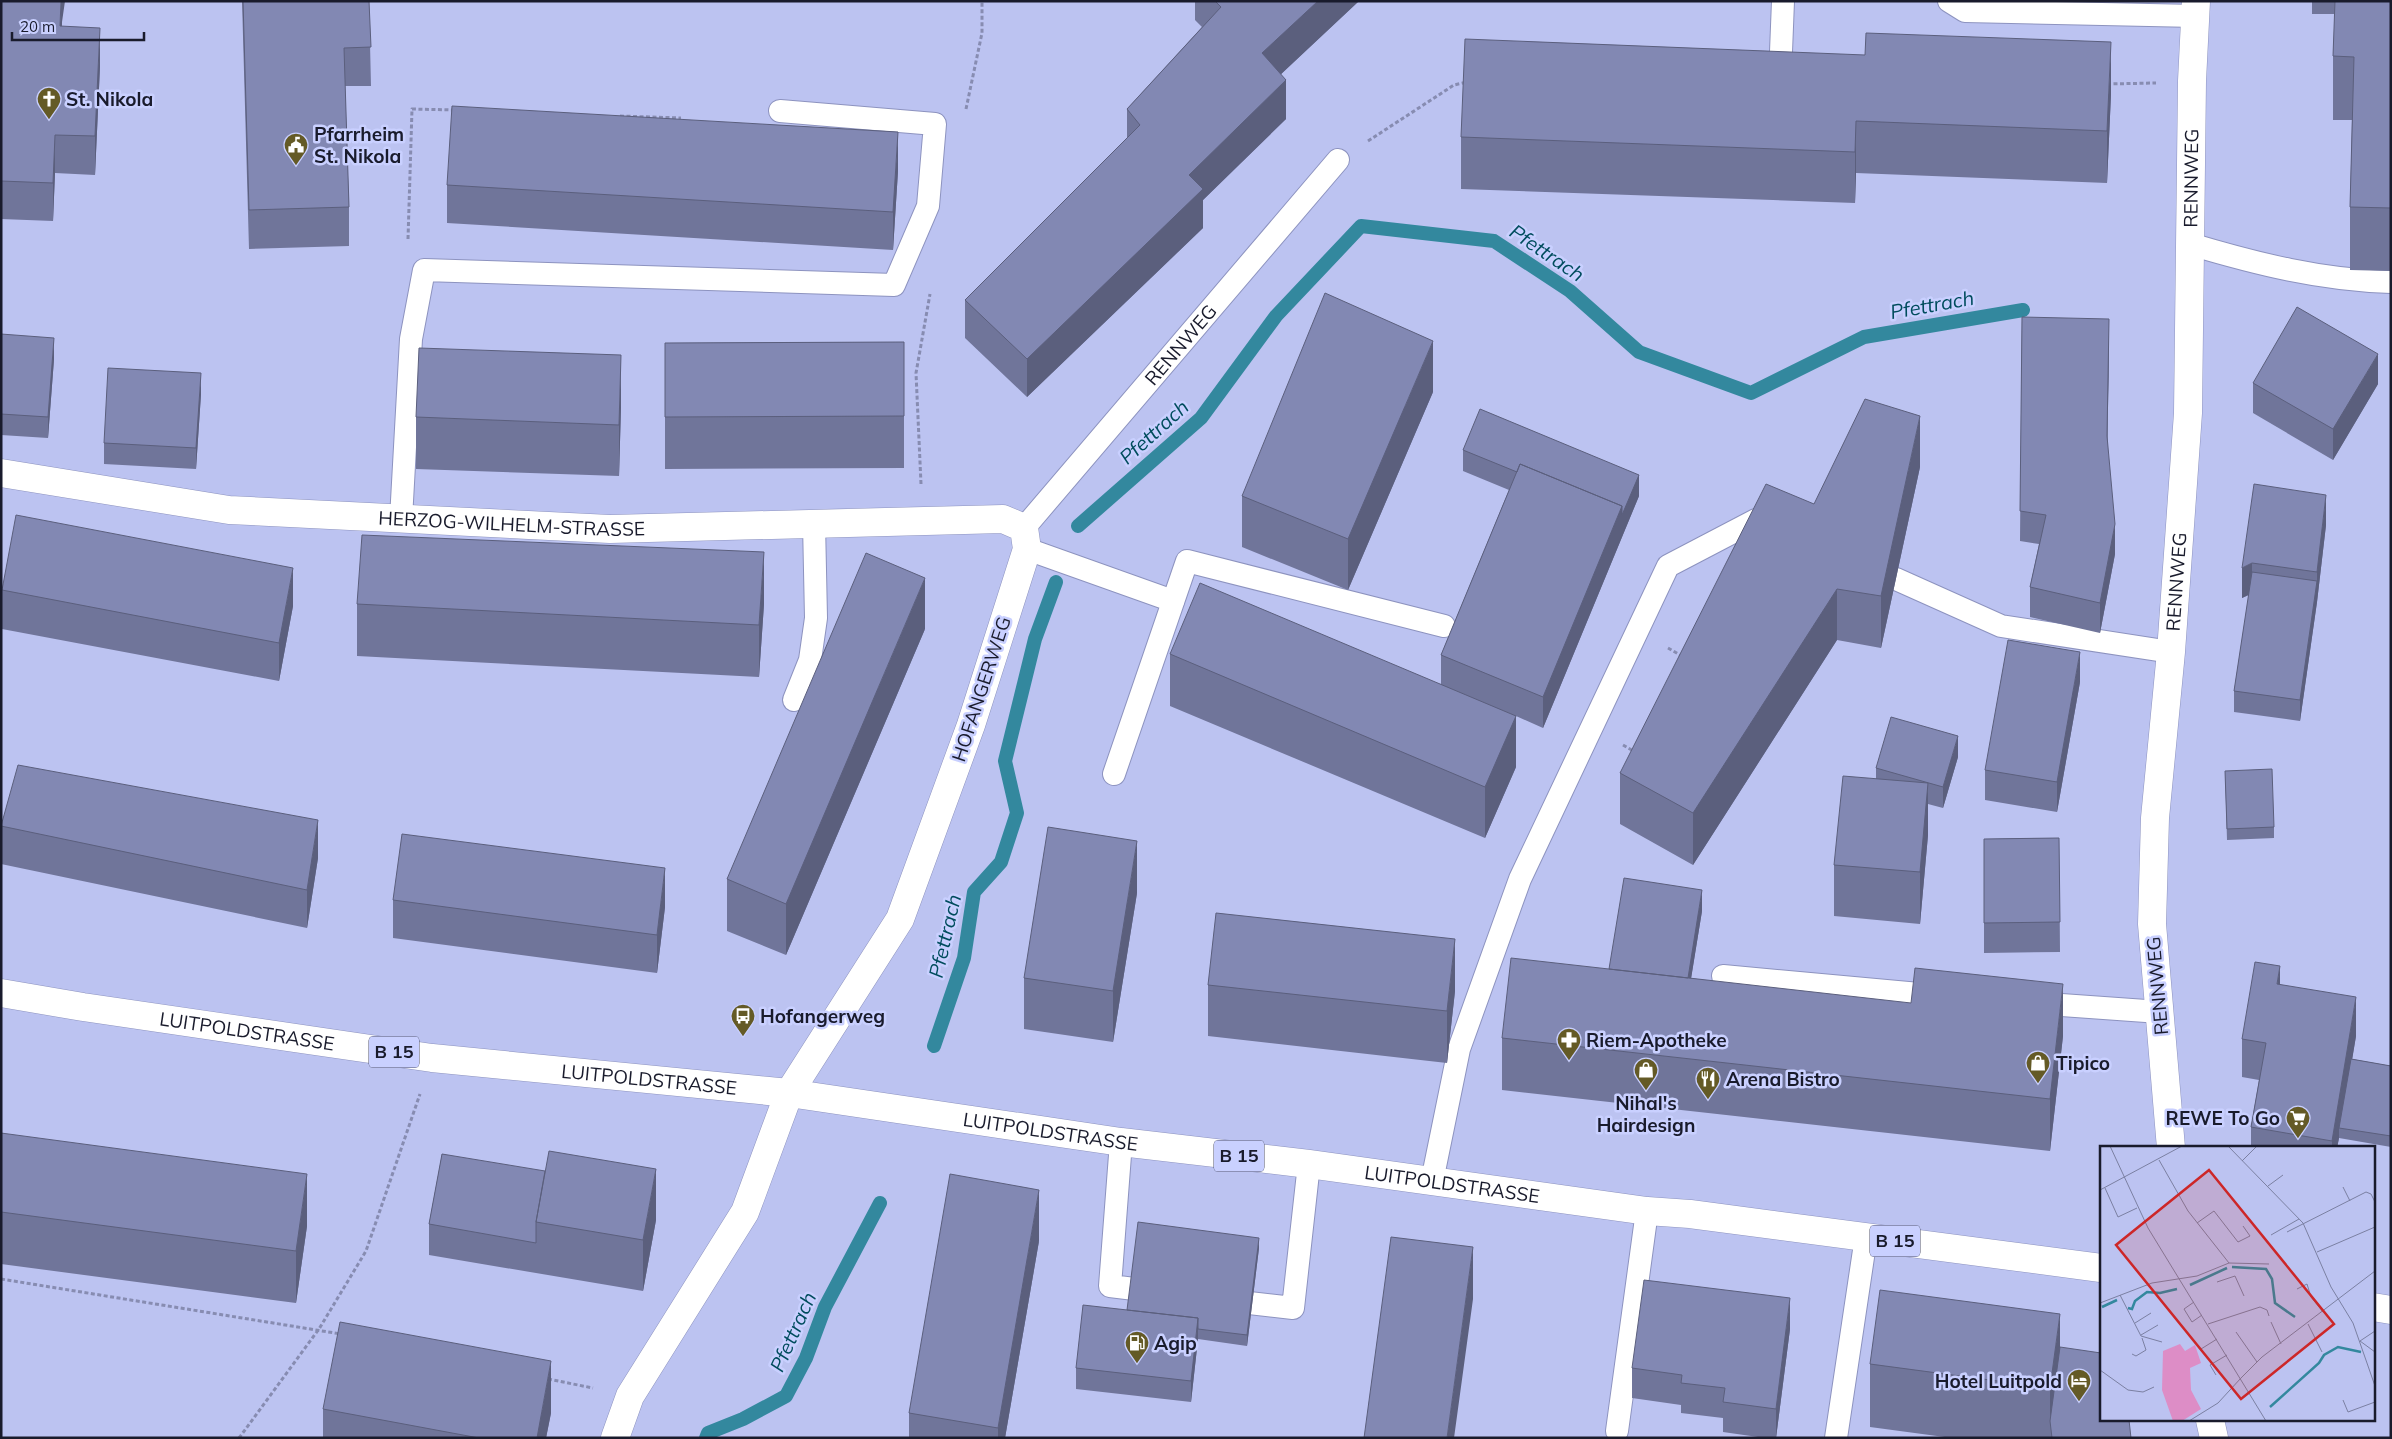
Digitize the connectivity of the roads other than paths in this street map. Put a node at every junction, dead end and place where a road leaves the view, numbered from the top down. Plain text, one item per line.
1 (1783, 1) edge
2 (1949, 1) edge
3 (2196, 9) edge
4 (1780, 77) edge
5 (780, 111) dead end
6 (1338, 160) dead end
7 (2190, 244) junction
8 (2391, 282) edge
9 (1, 473) edge
10 (401, 519) junction
11 (814, 523) junction
12 (1789, 534) edge
13 (1026, 538) junction
14 (1896, 579) edge
15 (1173, 601) junction
16 (1444, 626) dead end
17 (2171, 652) junction
18 (794, 700) dead end
19 (1114, 774) dead end
20 (1723, 976) dead end
21 (1, 993) edge
22 (1963, 998) edge
23 (2012, 1001) edge
24 (2160, 1012) junction
25 (789, 1093) junction
26 (1121, 1142) junction
27 (2171, 1146) edge
28 (1309, 1164) junction
29 (1432, 1180) junction
30 (1647, 1211) junction
31 (1866, 1237) junction
32 (2100, 1268) edge
33 (1177, 1294) edge
34 (1206, 1298) edge
35 (2374, 1307) edge
36 (2391, 1310) edge
37 (2210, 1422) edge
38 (1617, 1431) dead end
39 (615, 1438) edge
40 (1836, 1438) edge
41 (2214, 1438) edge

1 - 4 lane
2 - 3 lane, RENNWEG
3 - 7 street, RENNWEG
5 - 10 lane
6 - 13 lane, RENNWEG
7 - 8 lane
7 - 17 street, RENNWEG
9 - 10 street, HERZOG-WILHELM-STRASSE
10 - 11 street, HERZOG-WILHELM-STRASSE
11 - 13 street, HERZOG-WILHELM-STRASSE
11 - 18 lane
12 - 29 lane
13 - 15 lane
13 - 25 street, HOFANGERWEG
14 - 17 lane
15 - 16 lane
15 - 19 lane
17 - 24 street, RENNWEG
20 - 22 lane
21 - 25 street, LUITPOLDSTRASSE / B 15
23 - 24 lane
24 - 27 street, RENNWEG
25 - 26 street, LUITPOLDSTRASSE / B 15
25 - 39 street, HOFANGERWEG
26 - 28 street, LUITPOLDSTRASSE / B 15
26 - 33 lane
28 - 29 street, LUITPOLDSTRASSE / B 15
28 - 34 lane
29 - 30 street, LUITPOLDSTRASSE / B 15
30 - 31 street, LUITPOLDSTRASSE / B 15
30 - 38 lane
31 - 32 street, LUITPOLDSTRASSE / B 15
31 - 40 lane
35 - 36 street
37 - 41 street

